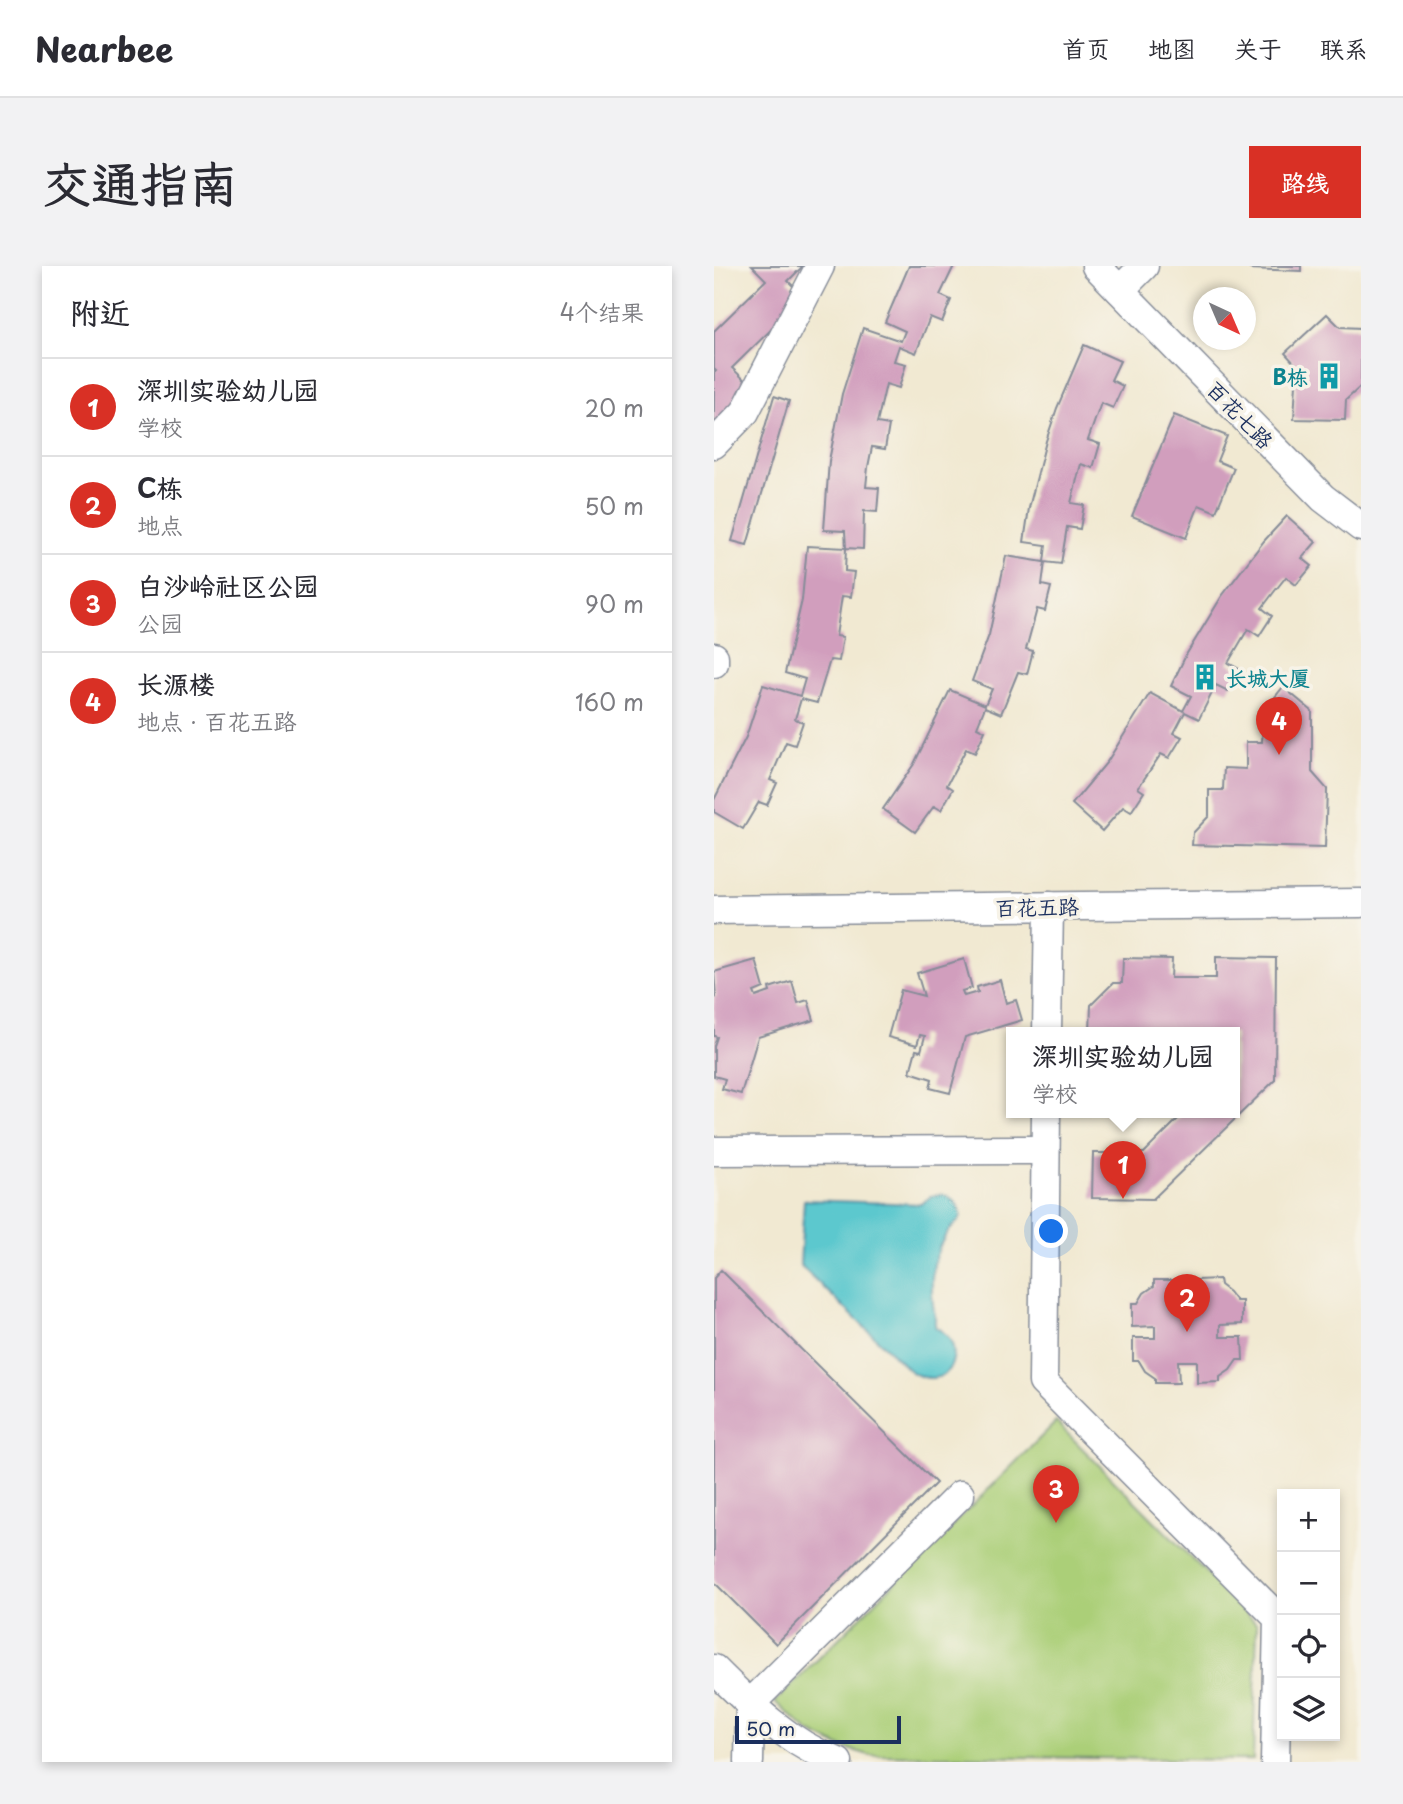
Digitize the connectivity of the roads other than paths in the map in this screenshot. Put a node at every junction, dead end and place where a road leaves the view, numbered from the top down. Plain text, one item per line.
1 (820, 266) edge
2 (1096, 266) edge
3 (1144, 266) edge
4 (1120, 290) junction
5 (714, 443) edge
6 (1361, 527) edge
7 (714, 657) edge
8 (714, 663) edge
9 (1361, 903) edge
10 (1049, 906) junction
11 (714, 910) edge
12 (1047, 1027) edge
13 (1046, 1118) edge
14 (1045, 1150) junction
15 (714, 1151) edge
16 (960, 1495) dead end
17 (714, 1669) edge
18 (750, 1704) junction
19 (749, 1762) edge
20 (838, 1762) edge
21 (1275, 1762) edge

1 - 5 street
2 - 4 street, 百花七路
3 - 4 street
4 - 6 street, 百花七路
7 - 8 street
9 - 10 street, 百花五路
10 - 11 street, 百花五路
10 - 12 street
13 - 14 street
14 - 15 street
14 - 21 street
16 - 18 street
17 - 18 street
18 - 19 street
18 - 20 street

